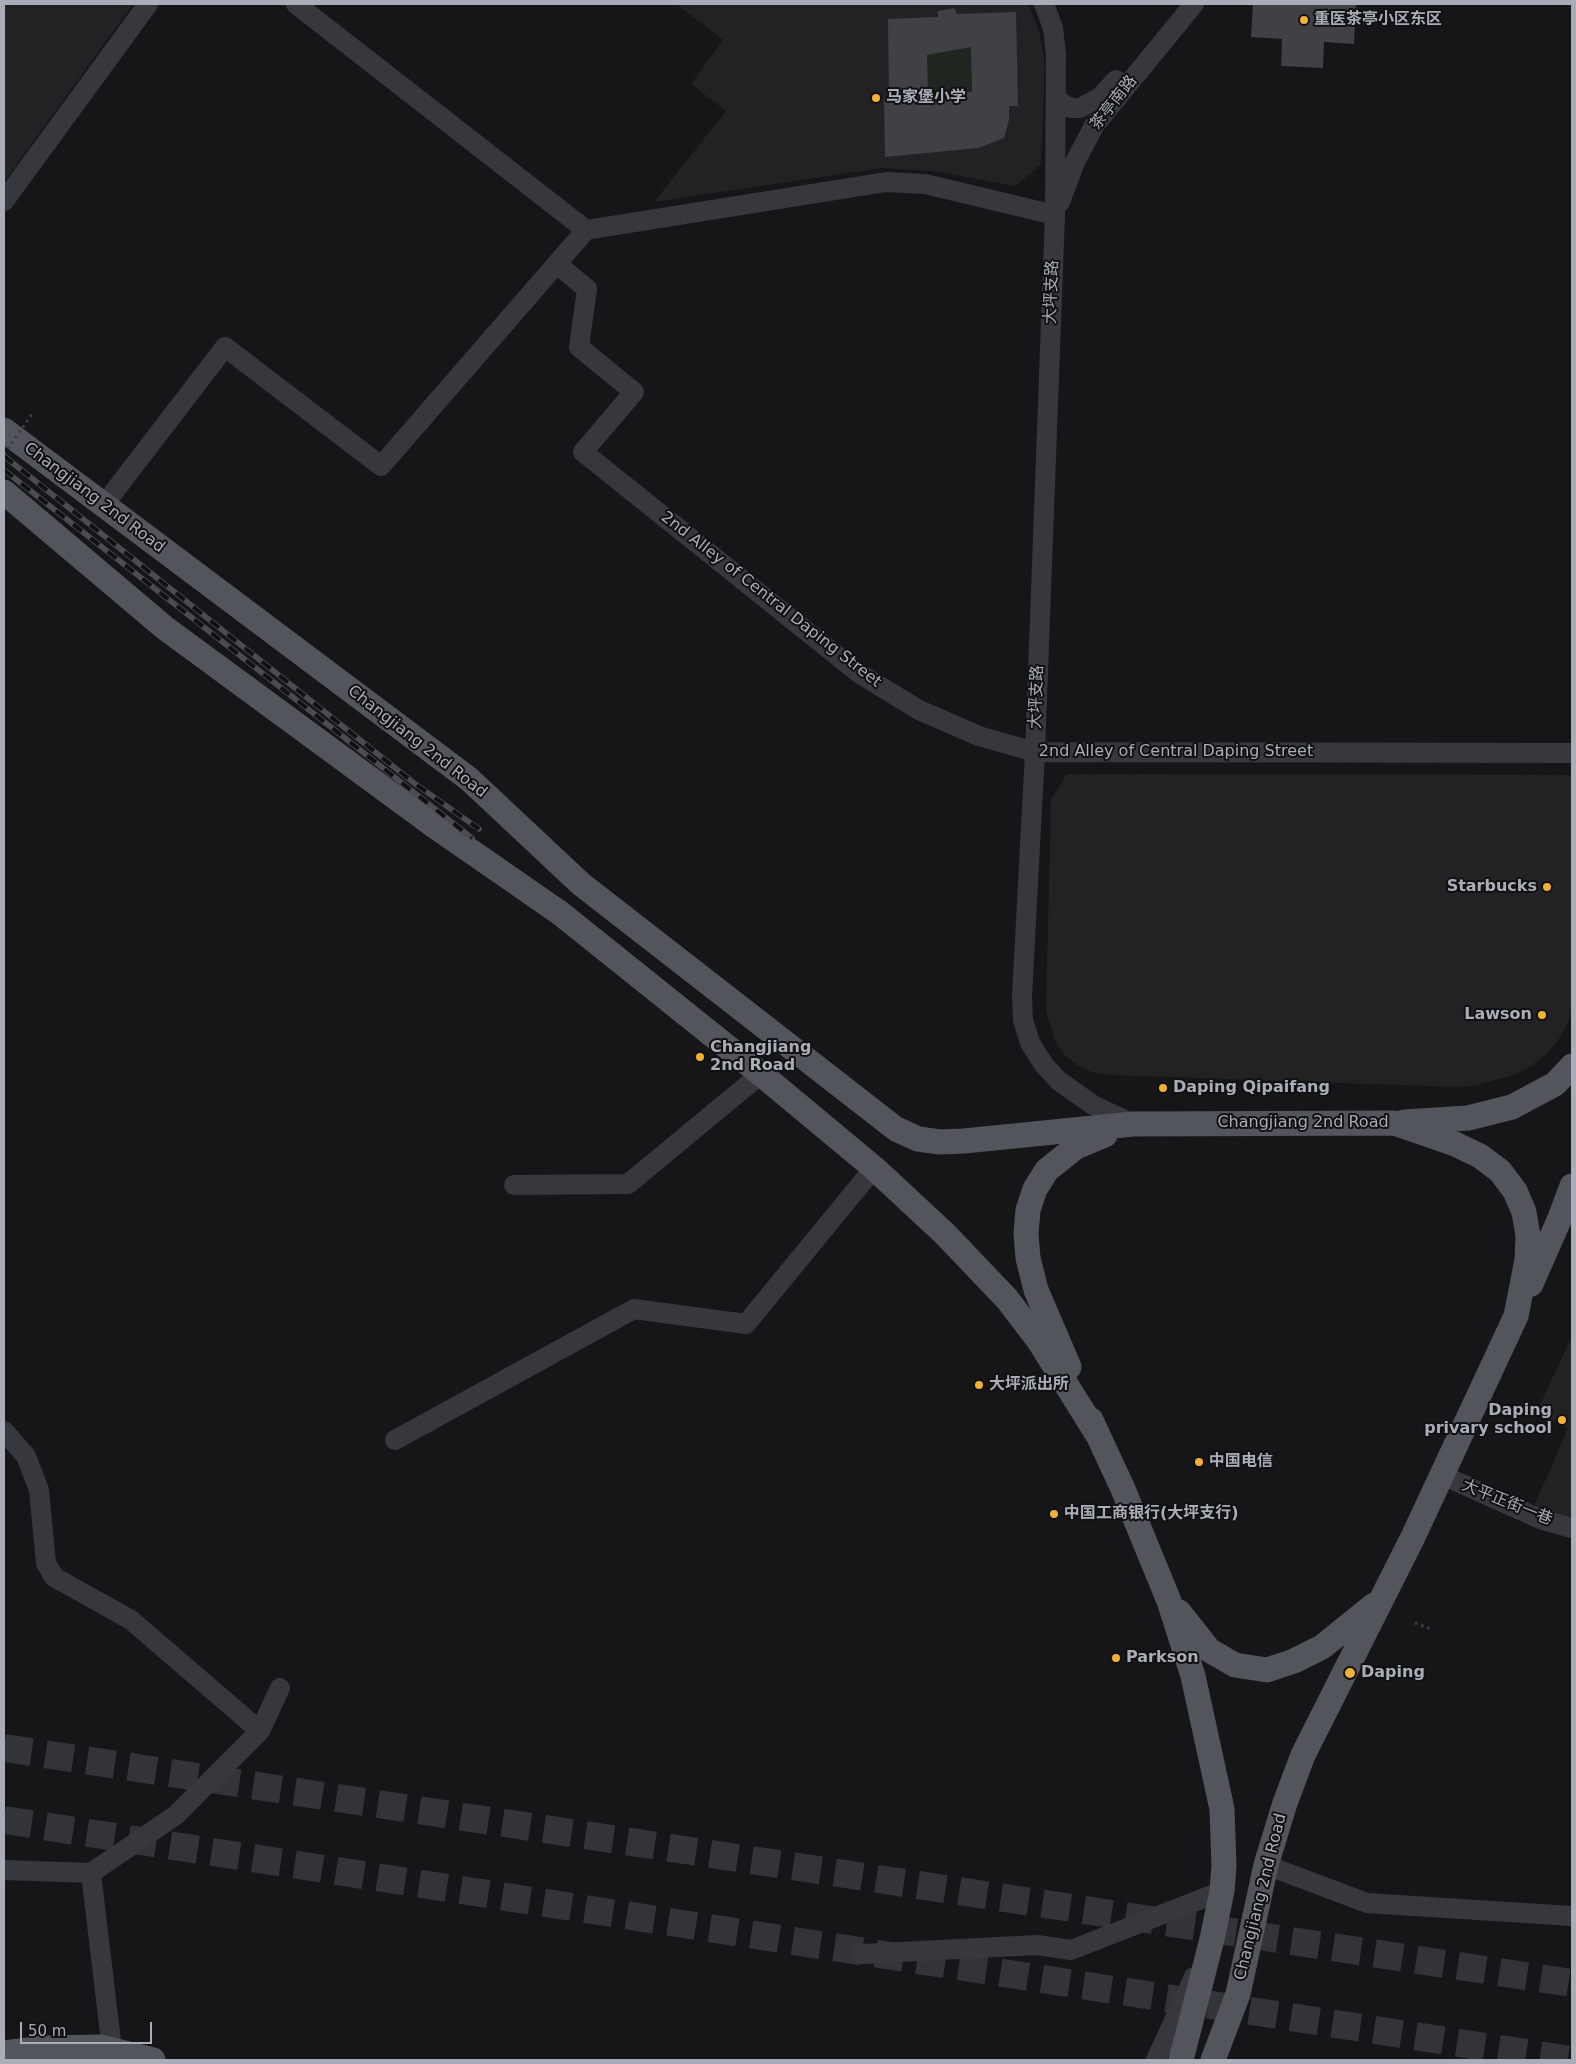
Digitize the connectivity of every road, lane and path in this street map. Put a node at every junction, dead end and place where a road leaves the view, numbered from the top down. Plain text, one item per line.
1 (148, 4) edge
2 (296, 4) edge
3 (1044, 4) edge
4 (1188, 11) edge
5 (1056, 97) junction
6 (4, 201) edge
7 (1055, 215) junction
8 (586, 230) junction
9 (557, 264) junction
10 (32, 414) dead end
11 (4, 430) edge
12 (4, 454) edge
13 (4, 492) edge
14 (103, 506) junction
15 (1035, 752) junction
16 (1572, 753) edge
17 (1572, 1066) edge
18 (760, 1074) junction
19 (1394, 1123) junction
20 (1133, 1124) junction
21 (874, 1168) junction
22 (514, 1185) dead end
23 (1572, 1186) edge
24 (1566, 1220) edge
25 (1516, 1316) junction
26 (4, 1431) edge
27 (1097, 1434) junction
28 (395, 1440) dead end
29 (1442, 1475) junction
30 (1572, 1528) edge
31 (1380, 1600) junction
32 (1169, 1601) junction
33 (1415, 1623) dead end
34 (1433, 1630) dead end
35 (280, 1688) dead end
36 (260, 1731) junction
37 (1266, 1865) junction
38 (4, 1870) edge
39 (91, 1873) junction
40 (1222, 1891) junction
41 (1570, 1915) edge
42 (1212, 1939) junction
43 (862, 1954) dead end
44 (1238, 1994) junction
45 (4, 2053) edge
46 (112, 2055) edge
47 (154, 2060) edge
48 (1156, 2060) edge
49 (1181, 2060) edge
50 (1213, 2060) edge
51 (1227, 2060) edge

1 - 6 street
2 - 8 street
3 - 5 street, 大坪支路
4 - 5 street
4 - 7 street, 茶亭南路
5 - 7 street, 大坪支路
7 - 8 street
7 - 15 street, 大坪支路
8 - 9 street
9 - 14 street
9 - 15 street, 2nd Alley of Central Daping Street
10 - 12 path, bridge
11 - 14 main road, Changjiang 2nd Road
13 - 18 main road, Changjiang 2nd Road
14 - 20 main road, Changjiang 2nd Road
15 - 16 street, 2nd Alley of Central Daping Street
15 - 20 street, 大坪支路
17 - 19 main road
18 - 21 main road, Changjiang 2nd Road
18 - 22 street
19 - 20 main road
19 - 25 main road, Changjiang 2nd Road
20 - 27 main road, Changjiang 2nd Road
21 - 27 main road, Changjiang 2nd Road
21 - 28 street
23 - 24 main road
24 - 25 main road
25 - 29 main road, Changjiang 2nd Road
26 - 36 street
27 - 32 main road, Changjiang 2nd Road
29 - 30 street, 大平正街一巷
29 - 31 main road, Changjiang 2nd Road
31 - 32 main road, Changjiang 2nd Road
31 - 37 main road, Changjiang 2nd Road
32 - 40 main road, Changjiang 2nd Road
33 - 34 path
35 - 36 street
36 - 39 street
37 - 41 street
37 - 44 main road, Changjiang 2nd Road
38 - 39 street
39 - 46 street
40 - 42 main road, Changjiang 2nd Road
40 - 43 street
42 - 48 street
42 - 49 main road, Changjiang 2nd Road
44 - 50 main road, Changjiang 2nd Road
44 - 51 street
45 - 46 main road
46 - 47 main road

